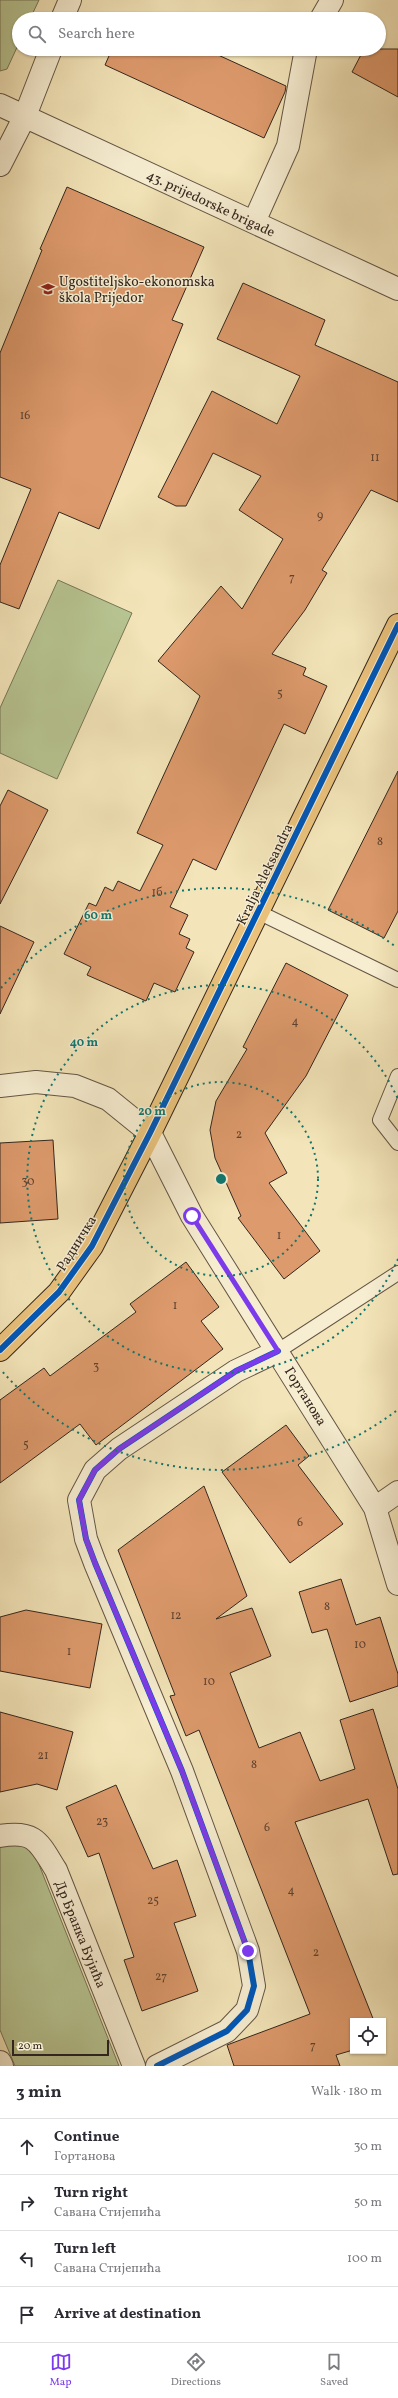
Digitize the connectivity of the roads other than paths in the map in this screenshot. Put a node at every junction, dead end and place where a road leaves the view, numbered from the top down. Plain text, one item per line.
1 (70, 0) edge
2 (332, 0) edge
3 (65, 12) edge
4 (326, 12) edge
5 (48, 56) edge
6 (305, 56) edge
7 (0, 104) edge
8 (25, 116) junction
9 (0, 165) edge
10 (254, 222) junction
11 (398, 288) edge
12 (398, 625) edge
13 (258, 912) junction
14 (398, 980) edge
15 (398, 1076) edge
16 (0, 1086) edge
17 (150, 1133) junction
18 (398, 1143) edge
19 (398, 1273) edge
20 (0, 1350) edge
21 (278, 1351) junction
22 (398, 1492) edge
23 (375, 1508) junction
24 (398, 1584) edge
25 (0, 1836) edge
26 (0, 2062) edge
27 (2, 2066) edge
28 (134, 2066) edge
29 (157, 2066) edge

1 - 3 street
2 - 4 street
5 - 8 street
6 - 10 street
7 - 8 street, 43. prijedorske brigade
8 - 9 street
8 - 10 street, 43. prijedorske brigade
10 - 11 street, 43. prijedorske brigade
12 - 13 main road, Kralja Aleksandra
13 - 14 lane
13 - 17 main road, Kralja Aleksandra
15 - 18 lane
16 - 17 street
17 - 20 main road, Радничка
17 - 21 street, Гортанова
19 - 21 lane
21 - 23 street, Гортанова
21 - 29 street
22 - 23 street
23 - 24 street, Гортанова
25 - 28 street, Др Бранка Бујића
26 - 27 street

